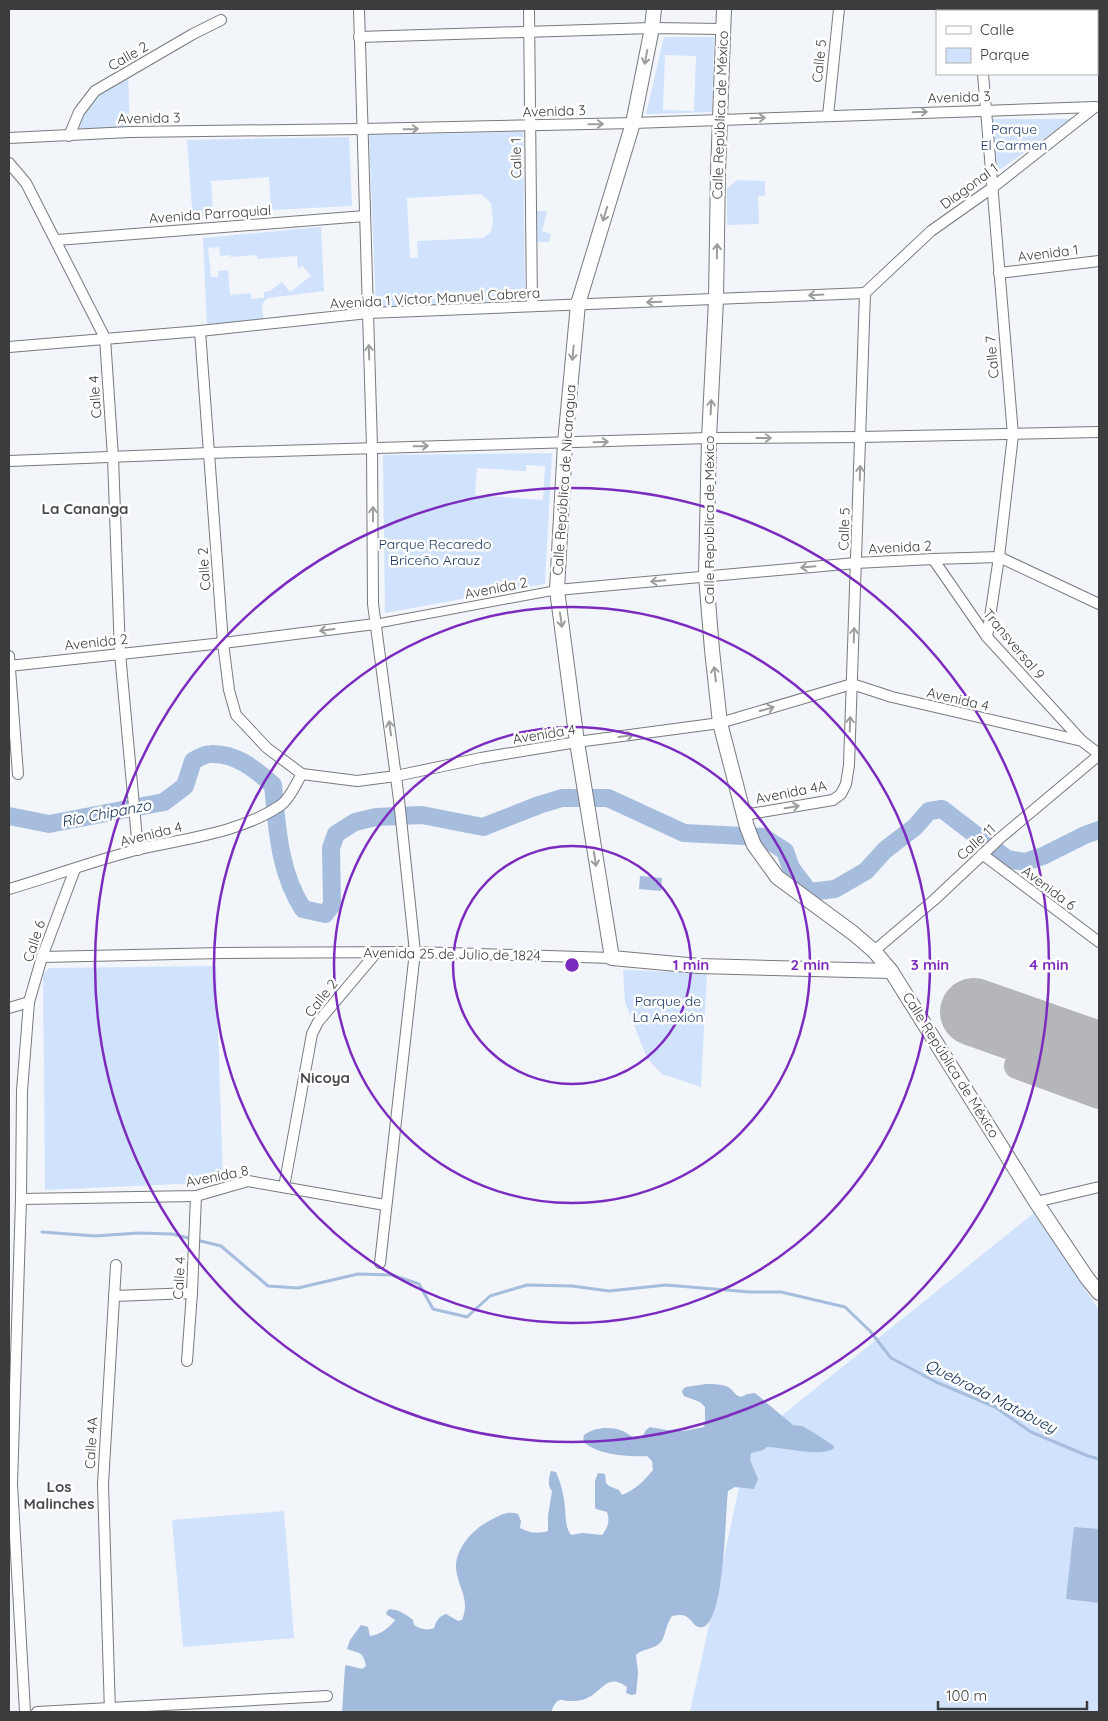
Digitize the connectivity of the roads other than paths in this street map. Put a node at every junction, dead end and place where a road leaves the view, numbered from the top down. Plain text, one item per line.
1 (359, 9) edge
2 (529, 9) edge
3 (654, 9) edge
4 (724, 9) edge
5 (839, 9) edge
6 (221, 20) dead end
7 (652, 28) junction
8 (723, 29) junction
9 (529, 32) junction
10 (359, 37) junction
11 (983, 75) edge
12 (1097, 105) edge
13 (986, 110) junction
14 (828, 116) junction
15 (719, 119) junction
16 (633, 123) junction
17 (529, 125) junction
18 (362, 130) junction
19 (69, 136) junction
20 (9, 138) edge
21 (9, 163) edge
22 (992, 188) junction
23 (365, 216) junction
24 (56, 240) junction
25 (1099, 261) edge
26 (999, 273) junction
27 (865, 293) junction
28 (716, 300) junction
29 (578, 304) junction
30 (532, 306) junction
31 (368, 313) junction
32 (200, 332) junction
33 (105, 338) junction
34 (9, 348) edge
35 (1099, 432) edge
36 (1013, 435) junction
37 (861, 437) junction
38 (709, 438) junction
39 (565, 443) junction
40 (372, 447) junction
41 (209, 453) junction
42 (113, 457) junction
43 (9, 462) edge
44 (999, 557) junction
45 (933, 558) junction
46 (856, 563) junction
47 (706, 576) junction
48 (557, 590) junction
49 (1099, 604) edge
50 (375, 624) junction
51 (987, 637) junction
52 (223, 643) junction
53 (120, 653) junction
54 (9, 663) edge
55 (852, 684) junction
56 (720, 723) junction
57 (577, 742) junction
58 (1082, 742) junction
59 (1099, 754) edge
60 (849, 765) joint
61 (18, 774) dead end
62 (302, 774) junction
63 (396, 776) junction
64 (745, 821) junction
65 (138, 850) junction
66 (984, 852) junction
67 (75, 869) junction
68 (9, 888) edge
69 (1098, 939) edge
70 (874, 951) junction
71 (415, 952) junction
72 (376, 953) junction
73 (42, 957) junction
74 (612, 958) junction
75 (891, 971) junction
76 (29, 1002) junction
77 (9, 1008) edge
78 (284, 1187) junction
79 (1099, 1188) edge
80 (196, 1196) junction
81 (22, 1199) junction
82 (1036, 1202) junction
83 (385, 1205) junction
84 (380, 1263) dead end
85 (116, 1265) dead end
86 (1099, 1293) edge
87 (192, 1294) junction
88 (114, 1296) junction
89 (187, 1360) dead end
90 (327, 1696) dead end
91 (109, 1710) edge
92 (25, 1712) edge
93 (37, 1712) edge

1 - 10 street
2 - 9 street, Calle 1
3 - 7 main road, Calle República de Nicaragua
4 - 8 main road, Calle República de México
5 - 14 street, Calle 5
6 - 19 street, Calle 2
7 - 8 street
7 - 9 street
7 -> 16 main road, Calle República de Nicaragua
8 - 15 main road, Calle República de México
9 - 10 street
9 - 17 street, Calle 1
10 - 18 street
11 - 13 street, Calle 7
12 - 13 street, Avenida 3
12 - 22 street, Diagonal 1
14 -> 13 street, Avenida 3
13 - 22 street, Calle 7
15 -> 14 street, Avenida 3
15 - 16 street, Avenida 3
28 -> 15 main road, Calle República de México
17 -> 16 street, Avenida 3
16 -> 29 main road, Calle República de Nicaragua
18 -> 17 street, Avenida 3
17 - 30 street, Calle 1
18 - 19 street, Avenida 3
18 - 23 street
19 - 20 street, Avenida 3
21 - 24 street, Calle 4
22 - 26 street, Calle 7
22 - 27 street, Diagonal 1
23 - 24 street, Avenida Parroquial
23 - 31 street
24 - 33 street, Calle 4
25 - 26 street, Avenida 1
26 - 36 street, Calle 7
27 -> 28 street, Avenida 1 Víctor Manuel Cabrera
27 - 37 street, Calle 5
28 -> 29 street, Avenida 1 Víctor Manuel Cabrera
38 -> 28 main road, Calle República de México
29 - 30 street, Avenida 1 Víctor Manuel Cabrera
29 -> 39 main road, Calle República de Nicaragua
30 - 31 street, Avenida 1 Víctor Manuel Cabrera
31 - 32 street, Avenida 1 Víctor Manuel Cabrera
40 -> 31 street
32 - 33 street, Avenida 1 Víctor Manuel Cabrera
32 - 41 street, Calle 2
33 - 34 street, Avenida 1 Víctor Manuel Cabrera
33 - 42 street, Calle 4
35 - 36 street
36 - 37 street
36 - 44 street, Calle 7
38 -> 37 street
46 -> 37 street, Calle 5
39 -> 38 street
38 - 47 main road, Calle República de México
40 -> 39 street
39 - 48 main road, Calle República de Nicaragua
40 - 41 street
50 -> 40 street
41 - 42 street
41 - 52 street, Calle 2
42 - 43 street
42 - 53 street, Calle 4
44 - 45 street, Avenida 2
44 - 49 street, Avenida 2
44 - 51 street, Calle 7
45 - 46 street, Avenida 2
45 - 51 street, Transversal 9
46 -> 47 street, Avenida 2
55 -> 46 street, Calle 5
47 -> 48 street, Avenida 2
56 -> 47 main road, Calle República de México
48 - 50 street, Avenida 2
48 -> 57 main road, Calle República de Nicaragua
50 -> 52 street, Avenida 2
63 -> 50 street
51 - 58 street, Transversal 9
52 - 53 street, Avenida 2
52 - 62 street, Calle 2
53 - 54 street, Avenida 2
53 - 65 street, Calle 4
54 - 61 street
56 -> 55 street, Avenida 4
55 - 58 street, Avenida 4
60 -> 55 street, Calle 5
57 -> 56 street, Avenida 4
56 - 64 main road, Calle República de México
57 - 63 street, Avenida 4
57 -> 74 main road, Calle República de Nicaragua
58 - 59 street, Avenida 4
59 - 66 street, Calle 11
64 -> 60 street, Avenida 4A
62 - 63 street, Avenida 4
62 - 65 street, Avenida 4
63 - 71 street
64 - 70 main road, Calle República de México
65 - 67 street, Avenida 4
66 - 69 street, Avenida 6
66 - 70 street, Calle 11
67 - 68 street, Avenida 4
67 - 73 street, Calle 6
70 - 75 main road, Calle República de México
71 - 72 street, Avenida 25 de Julio de 1824
71 - 74 street, Avenida 25 de Julio de 1824
71 - 83 street
72 - 73 street, Avenida 25 de Julio de 1824
72 - 78 street, Calle 2
73 - 76 street, Calle 6
74 - 75 main road, Avenida 25 de Julio de 1824
75 - 82 main road, Calle República de México
76 - 77 street
76 - 81 street, Calle 6
78 - 80 street, Avenida 8
78 - 83 street, Avenida 8
79 - 82 street
80 - 81 street, Avenida 8
80 - 87 street, Calle 4
81 - 92 street, Calle 6
82 - 86 main road, Calle República de México
83 - 84 street
85 - 88 street, Calle 4A
87 - 88 street
87 - 89 street, Calle 4
88 - 91 street, Calle 4A
90 - 91 street
91 - 93 street

